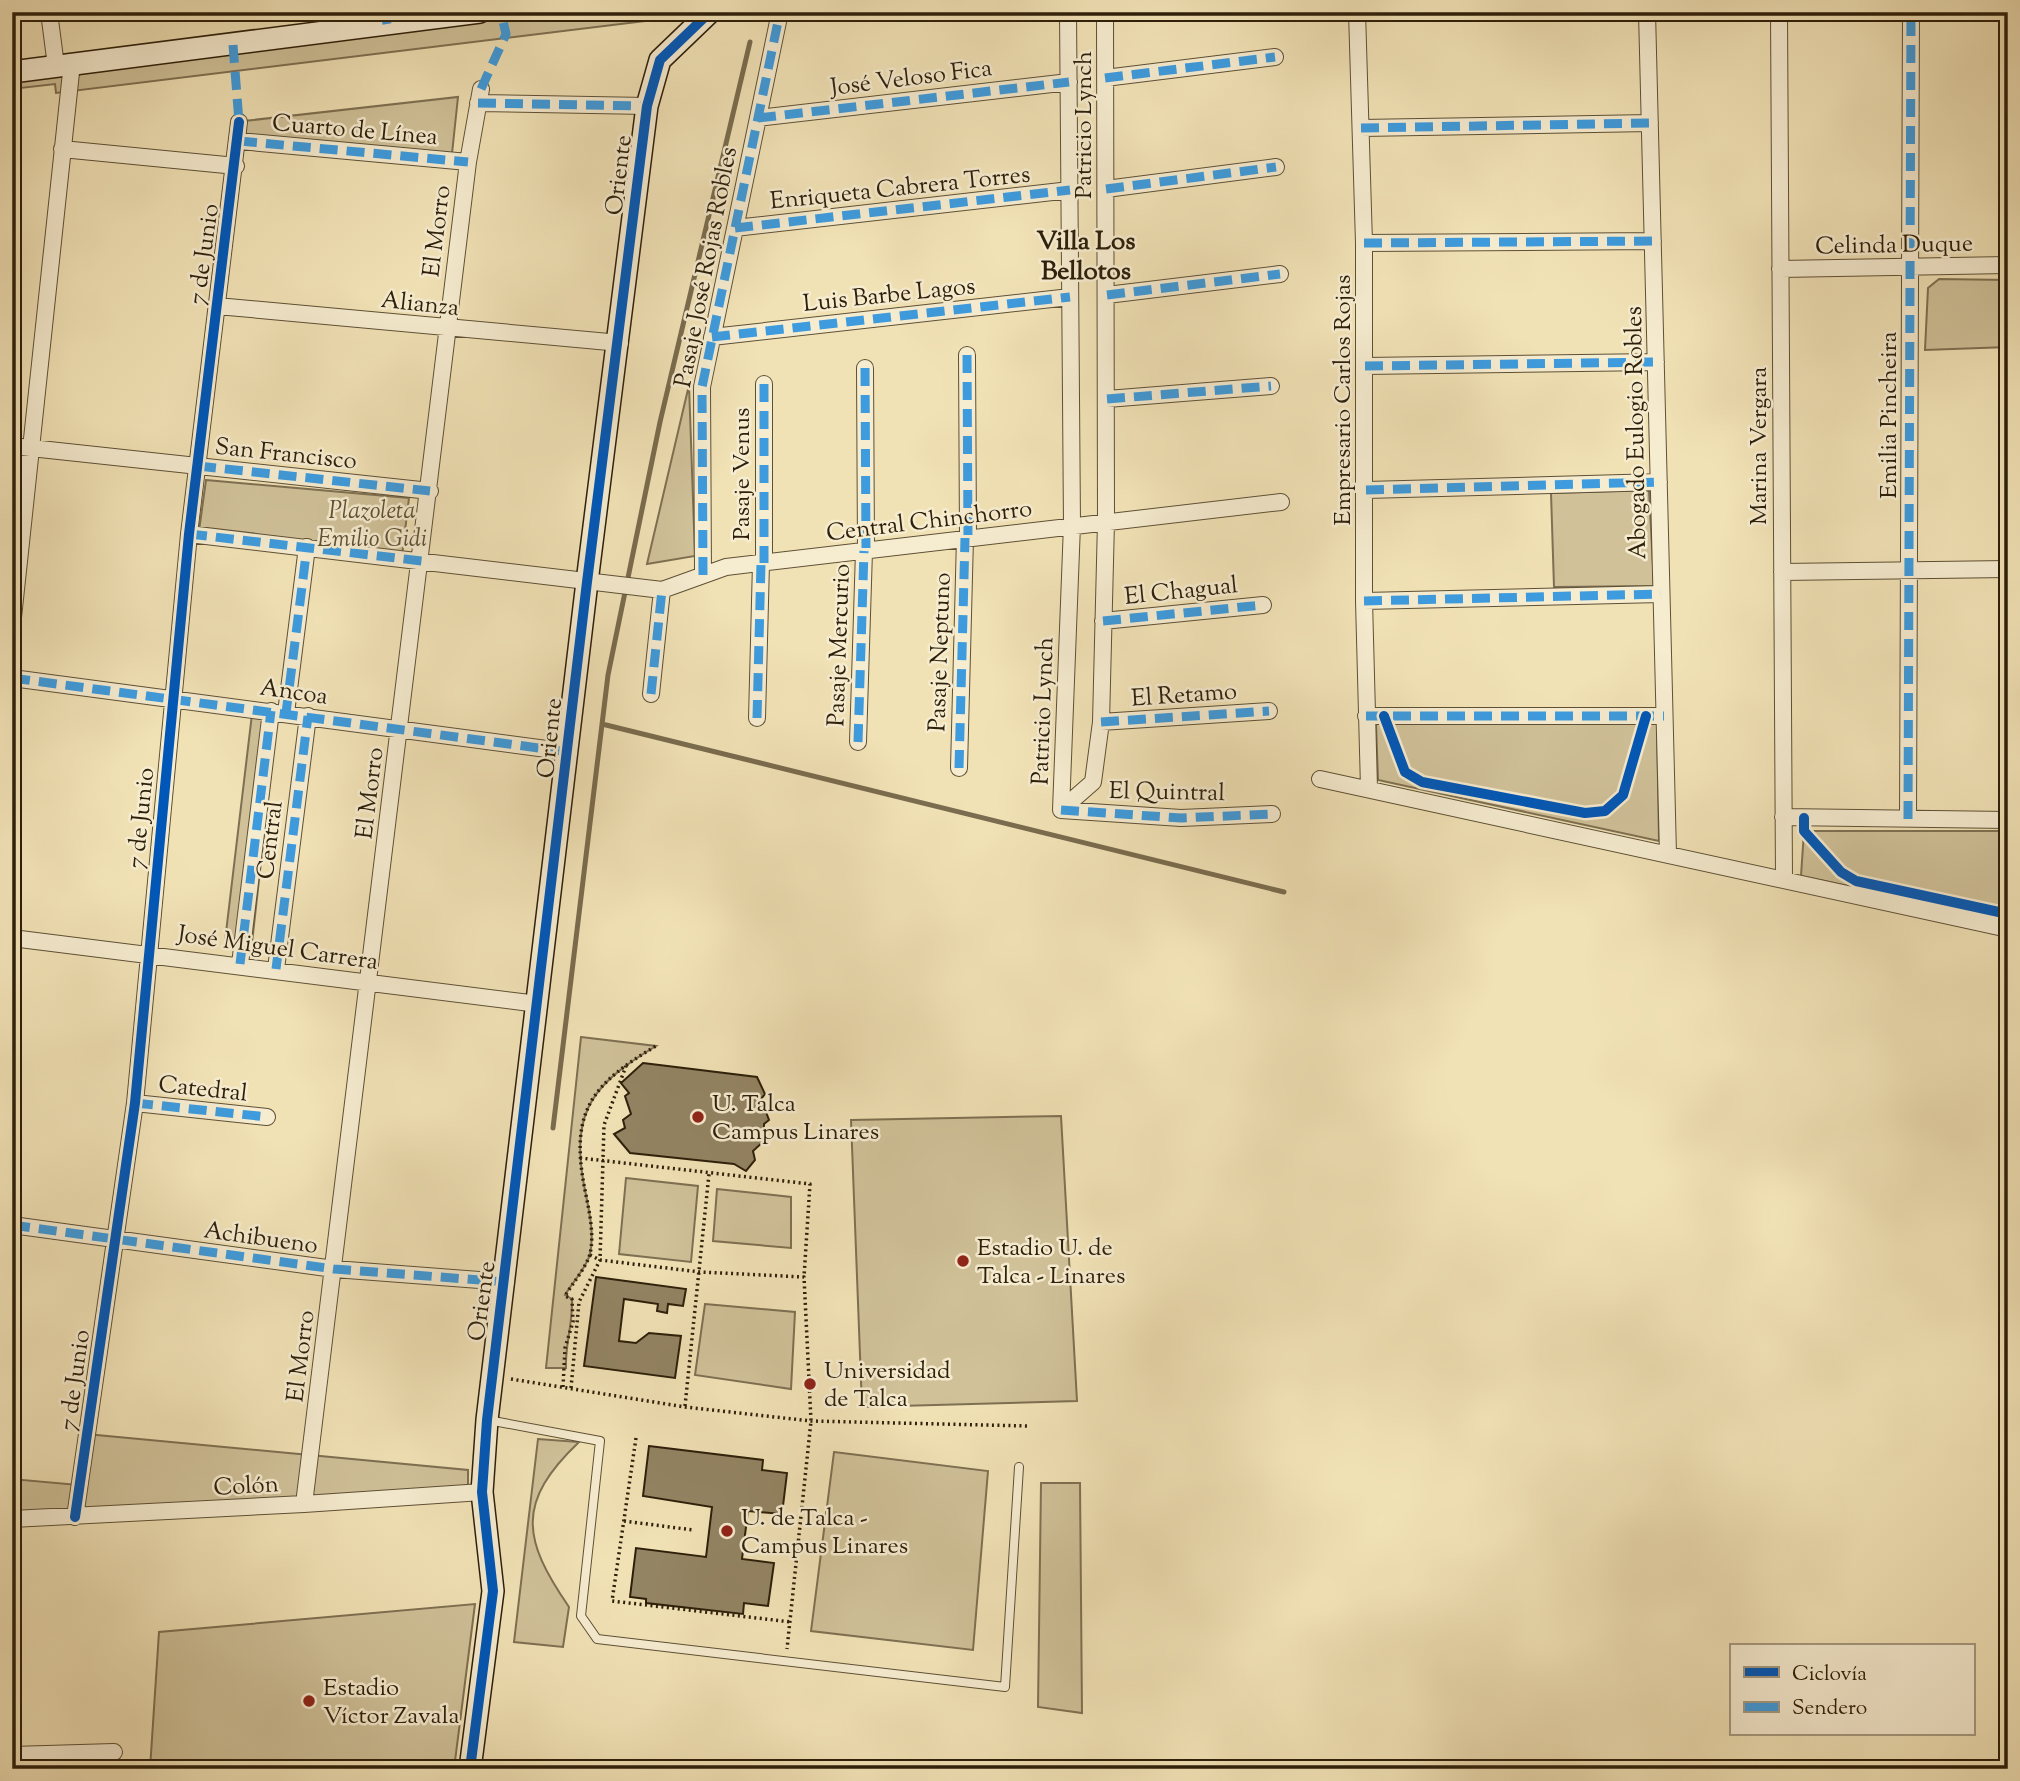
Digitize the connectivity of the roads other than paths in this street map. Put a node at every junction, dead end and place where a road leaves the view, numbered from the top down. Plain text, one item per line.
1 (49, 12) edge
2 (480, 12) edge
3 (710, 12) edge
4 (780, 12) edge
5 (1069, 12) edge
6 (1105, 12) edge
7 (1357, 12) edge
8 (1647, 12) edge
9 (1779, 12) edge
10 (1911, 12) edge
11 (386, 18) edge
12 (1275, 57) dead end
13 (64, 65) junction
14 (12, 72) edge
15 (1105, 78) junction
16 (1069, 82) junction
17 (648, 106) junction
18 (758, 118) junction
19 (239, 122) dead end
20 (1650, 123) junction
21 (1361, 128) junction
22 (239, 141) junction
23 (62, 149) junction
24 (468, 162) junction
25 (236, 166) junction
26 (1276, 167) dead end
27 (1106, 189) junction
28 (1070, 190) junction
29 (735, 228) junction
30 (1653, 241) junction
31 (1364, 243) junction
32 (2008, 265) edge
33 (1911, 267) junction
34 (1780, 269) junction
35 (1280, 274) dead end
36 (1107, 295) junction
37 (1070, 297) junction
38 (217, 306) junction
39 (447, 329) junction
40 (712, 337) junction
41 (620, 343) junction
42 (967, 355) dead end
43 (1656, 362) junction
44 (1365, 366) junction
45 (865, 368) dead end
46 (764, 384) dead end
47 (1271, 386) dead end
48 (1107, 399) junction
49 (12, 446) edge
50 (31, 448) junction
51 (198, 466) junction
52 (1658, 482) junction
53 (1366, 489) junction
54 (430, 491) junction
55 (1281, 502) dead end
56 (1106, 522) junction
57 (1072, 525) junction
58 (189, 534) junction
59 (967, 538) junction
60 (307, 547) junction
61 (865, 550) junction
62 (422, 561) junction
63 (763, 563) junction
64 (2008, 569) edge
65 (1910, 570) junction
66 (1782, 572) junction
67 (703, 575) junction
68 (587, 582) junction
69 (655, 590) junction
70 (1661, 594) junction
71 (1364, 601) junction
72 (1263, 605) dead end
73 (1103, 621) junction
74 (12, 627) edge
75 (12, 678) edge
76 (651, 694) dead end
77 (172, 698) junction
78 (1269, 711) dead end
79 (279, 712) junction
80 (308, 716) junction
81 (1366, 716) junction
82 (1664, 716) junction
83 (757, 718) dead end
84 (1101, 722) junction
85 (400, 730) junction
86 (858, 742) dead end
87 (569, 752) junction
88 (959, 768) dead end
89 (1320, 779) dead end
90 (1369, 788) junction
91 (1061, 810) junction
92 (1272, 814) dead end
93 (1783, 817) junction
94 (1908, 819) junction
95 (2008, 820) edge
96 (1668, 854) junction
97 (1784, 879) junction
98 (2008, 929) edge
99 (12, 937) edge
100 (148, 953) junction
101 (240, 964) junction
102 (276, 969) junction
103 (367, 982) junction
104 (538, 1004) junction
105 (135, 1103) junction
106 (267, 1117) dead end
107 (12, 1225) edge
108 (115, 1240) junction
109 (334, 1269) junction
110 (506, 1282) junction
111 (487, 1420) junction
112 (1019, 1467) dead end
113 (482, 1492) junction
114 (304, 1504) junction
115 (75, 1517) junction
116 (12, 1519) edge
117 (114, 1752) dead end
118 (12, 1755) edge
119 (470, 1769) edge

1 - 13 street
2 - 11 street
3 - 17 street, Oriente
4 - 18 street, Pasaje José Rojas Robles
5 - 16 street, Patricio Lynch
6 - 15 street, Patricio Lynch
7 - 21 street, Empresario Carlos Rojas
8 - 20 street, Abogado Eulogio Robles
9 - 34 street, Marina Vergara
10 - 33 street, Emilia Pincheira
11 - 13 street
12 - 15 street
13 - 14 street
13 - 23 street
15 - 27 street, Patricio Lynch
16 - 18 street, José Veloso Fica
16 - 28 street, Patricio Lynch
17 - 24 street, El Morro
17 - 41 street, Oriente
18 - 29 street, Pasaje José Rojas Robles
19 - 22 street, 7 de Junio
20 - 21 street
20 - 30 street, Abogado Eulogio Robles
21 - 31 street, Empresario Carlos Rojas
22 - 24 street, Cuarto de Línea
22 - 25 street, 7 de Junio
23 - 25 street
23 - 50 street
24 - 39 street, El Morro
25 - 38 street, 7 de Junio
26 - 27 street
27 - 36 street, Patricio Lynch
28 - 29 street, Enriqueta Cabrera Torres
28 - 37 street, Patricio Lynch
29 - 40 street, Pasaje José Rojas Robles
30 - 31 street
30 - 43 street, Abogado Eulogio Robles
31 - 44 street, Empresario Carlos Rojas
32 - 33 street, Celinda Duque
33 - 34 street, Celinda Duque
33 - 65 street, Emilia Pincheira
34 - 66 street, Marina Vergara
35 - 36 street
36 - 48 street, Patricio Lynch
37 - 40 street, Luis Barbe Lagos
37 - 57 street, Patricio Lynch
38 - 39 street, Alianza
38 - 51 street, 7 de Junio
39 - 41 street, Alianza
39 - 54 street, El Morro
40 - 67 street, Pasaje José Rojas Robles
41 - 68 street, Oriente
42 - 59 street, Pasaje Neptuno
43 - 44 street
43 - 52 street, Abogado Eulogio Robles
44 - 53 street, Empresario Carlos Rojas
45 - 61 street, Pasaje Mercurio
46 - 63 street, Pasaje Venus
47 - 48 street
48 - 56 street, Patricio Lynch
49 - 50 street, San Francisco
50 - 51 street, San Francisco
50 - 74 street
51 - 54 street, San Francisco
51 - 58 street, 7 de Junio
52 - 53 street
52 - 70 street, Abogado Eulogio Robles
53 - 71 street, Empresario Carlos Rojas
54 - 62 street, El Morro
55 - 56 street, Central Chinchorro
56 - 57 street, Central Chinchorro
56 - 73 street, Patricio Lynch
57 - 59 street, Central Chinchorro
57 - 91 street, Patricio Lynch
58 - 60 street, Central Chinchorro
58 - 77 street, 7 de Junio
59 - 61 street, Central Chinchorro
59 - 88 street, Pasaje Neptuno
60 - 62 street, Central Chinchorro
60 - 79 street, Central
61 - 63 street, Central Chinchorro
61 - 86 street, Pasaje Mercurio
62 - 68 street, Central Chinchorro
62 - 85 street, El Morro
63 - 67 street, Central Chinchorro
63 - 83 street, Pasaje Venus
64 - 65 street
65 - 66 street
65 - 94 street, Emilia Pincheira
66 - 93 street, Marina Vergara
67 - 69 street, Central Chinchorro
68 - 69 street, Central Chinchorro
68 - 87 street, Oriente
69 - 76 street
70 - 71 street
70 - 82 street, Abogado Eulogio Robles
71 - 81 street, Empresario Carlos Rojas
72 - 73 street, El Chagual
73 - 84 street, Patricio Lynch
75 - 77 street, Ancoa
77 - 79 street, Ancoa
77 - 100 street, 7 de Junio
78 - 84 street, El Retamo
79 - 80 street, Ancoa
79 - 101 street, Central
80 - 85 street, Ancoa
80 - 102 street, Central
81 - 82 street
81 - 90 street, Empresario Carlos Rojas
82 - 96 street, Abogado Eulogio Robles
84 - 91 street, Patricio Lynch
85 - 87 street, Ancoa
85 - 103 street, El Morro
87 - 104 street, Oriente
89 - 90 street
90 - 96 street
91 - 92 street, El Quintral
93 - 94 street
93 - 97 street, Marina Vergara
94 - 95 street
96 - 97 street
97 - 98 street
99 - 100 street, José Miguel Carrera
100 - 101 street, José Miguel Carrera
100 - 105 street, 7 de Junio
101 - 102 street, José Miguel Carrera
102 - 103 street, José Miguel Carrera
103 - 104 street, José Miguel Carrera
103 - 109 street, El Morro
104 - 110 street, Oriente
105 - 106 street, Catedral
105 - 108 street, 7 de Junio
107 - 108 street, Achibueno
108 - 109 street, Achibueno
108 - 115 street, 7 de Junio
109 - 110 street, Achibueno
109 - 114 street, El Morro
110 - 111 street, Oriente
111 - 112 lane
111 - 113 street, Oriente
113 - 114 street, Colón
113 - 119 street, Oriente
114 - 115 street, Colón
115 - 116 street, Colón
117 - 118 street

